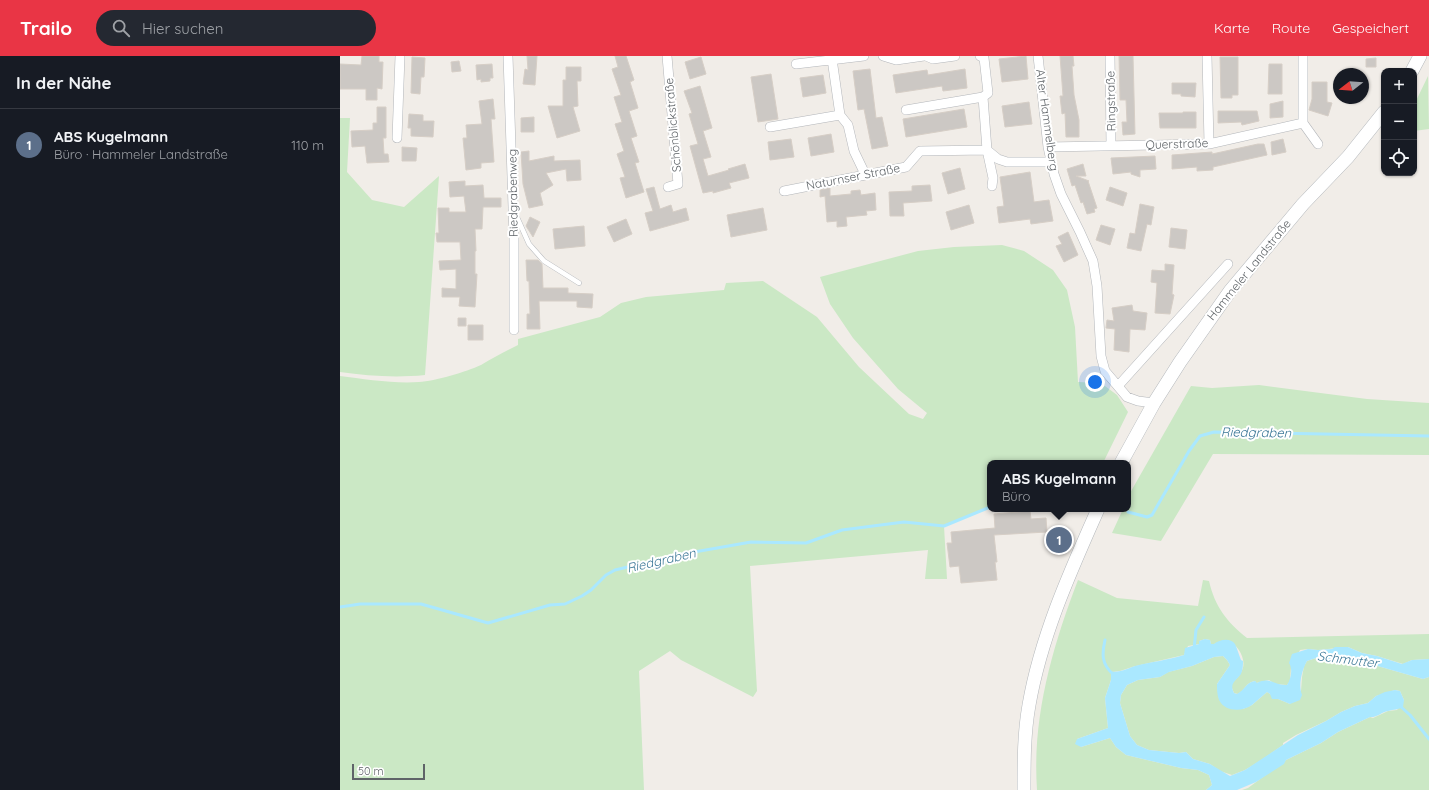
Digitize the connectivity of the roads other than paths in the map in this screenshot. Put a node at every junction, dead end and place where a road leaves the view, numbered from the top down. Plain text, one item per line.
1 (400, 56) edge
2 (508, 56) edge
3 (667, 56) edge
4 (864, 56) edge
5 (883, 56) edge
6 (925, 56) edge
7 (955, 56) edge
8 (980, 56) edge
9 (1038, 56) edge
10 (1110, 56) edge
11 (1207, 56) edge
12 (1302, 56) edge
13 (1420, 56) edge
14 (834, 58) edge
15 (796, 64) dead end
16 (1414, 68) edge
17 (983, 97) junction
18 (906, 110) dead end
19 (840, 115) junction
20 (1381, 116) edge
21 (1303, 123) junction
22 (770, 127) dead end
23 (397, 138) dead end
24 (1209, 144) junction
25 (1318, 144) dead end
26 (1111, 146) junction
27 (1048, 147) junction
28 (987, 150) junction
29 (1051, 162) junction
30 (865, 174) junction
31 (668, 186) dead end
32 (992, 186) dead end
33 (784, 191) dead end
34 (513, 210) junction
35 (1228, 264) dead end
36 (579, 283) dead end
37 (514, 330) dead end
38 (1118, 386) junction
39 (1154, 403) junction
40 (1123, 460) edge
41 (1097, 512) edge
42 (1024, 790) edge

1 - 23 street
2 - 34 street, Riedgrabenweg
3 - 31 street, Schönblickstraße
4 - 14 street
5 - 6 street
6 - 7 street
8 - 17 street
9 - 27 street, Alter Hammelberg
10 - 26 street, Ringstraße
11 - 24 street
12 - 21 street
13 - 16 main road
14 - 15 street
14 - 19 street
17 - 18 street
17 - 28 street
19 - 22 street
19 - 30 street
20 - 39 main road, Hammeler Landstraße
21 - 24 street, Querstraße
21 - 25 street
24 - 26 street, Querstraße
26 - 27 street, Querstraße
27 - 29 street, Alter Hammelberg
28 - 29 street
28 - 30 street, Naturnser Straße
28 - 32 street
29 - 38 street, Alter Hammelberg
30 - 33 street, Naturnser Straße
34 - 36 lane
34 - 37 street, Riedgrabenweg
35 - 38 street
38 - 39 street, Alter Hammelberg
39 - 40 main road, Hammeler Landstraße
41 - 42 main road

